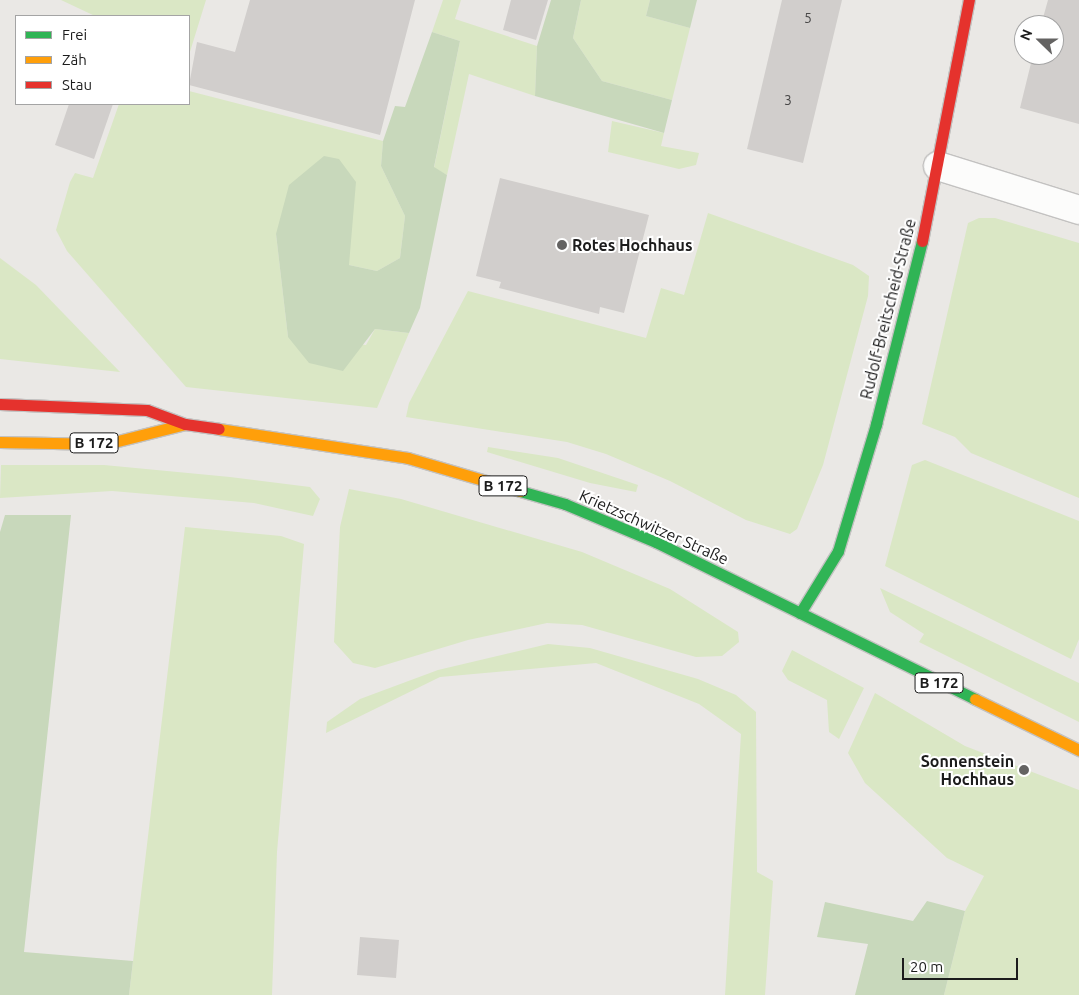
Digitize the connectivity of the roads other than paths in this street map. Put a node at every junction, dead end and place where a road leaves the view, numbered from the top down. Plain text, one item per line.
1 (969, 0) edge
2 (938, 166) junction
3 (1079, 210) edge
4 (0, 404) edge
5 (185, 424) junction
6 (0, 442) edge
7 (800, 613) junction
8 (1079, 750) edge

1 - 2 main road, Rudolf-Breitscheid-Straße
2 - 3 street
2 - 7 main road, Rudolf-Breitscheid-Straße
4 - 5 main road, Krietzschwitzer Straße / B 172
5 - 6 main road, Krietzschwitzer Straße / B 172
5 - 7 main road, Krietzschwitzer Straße / B 172
7 - 8 main road, Krietzschwitzer Straße / B 172

